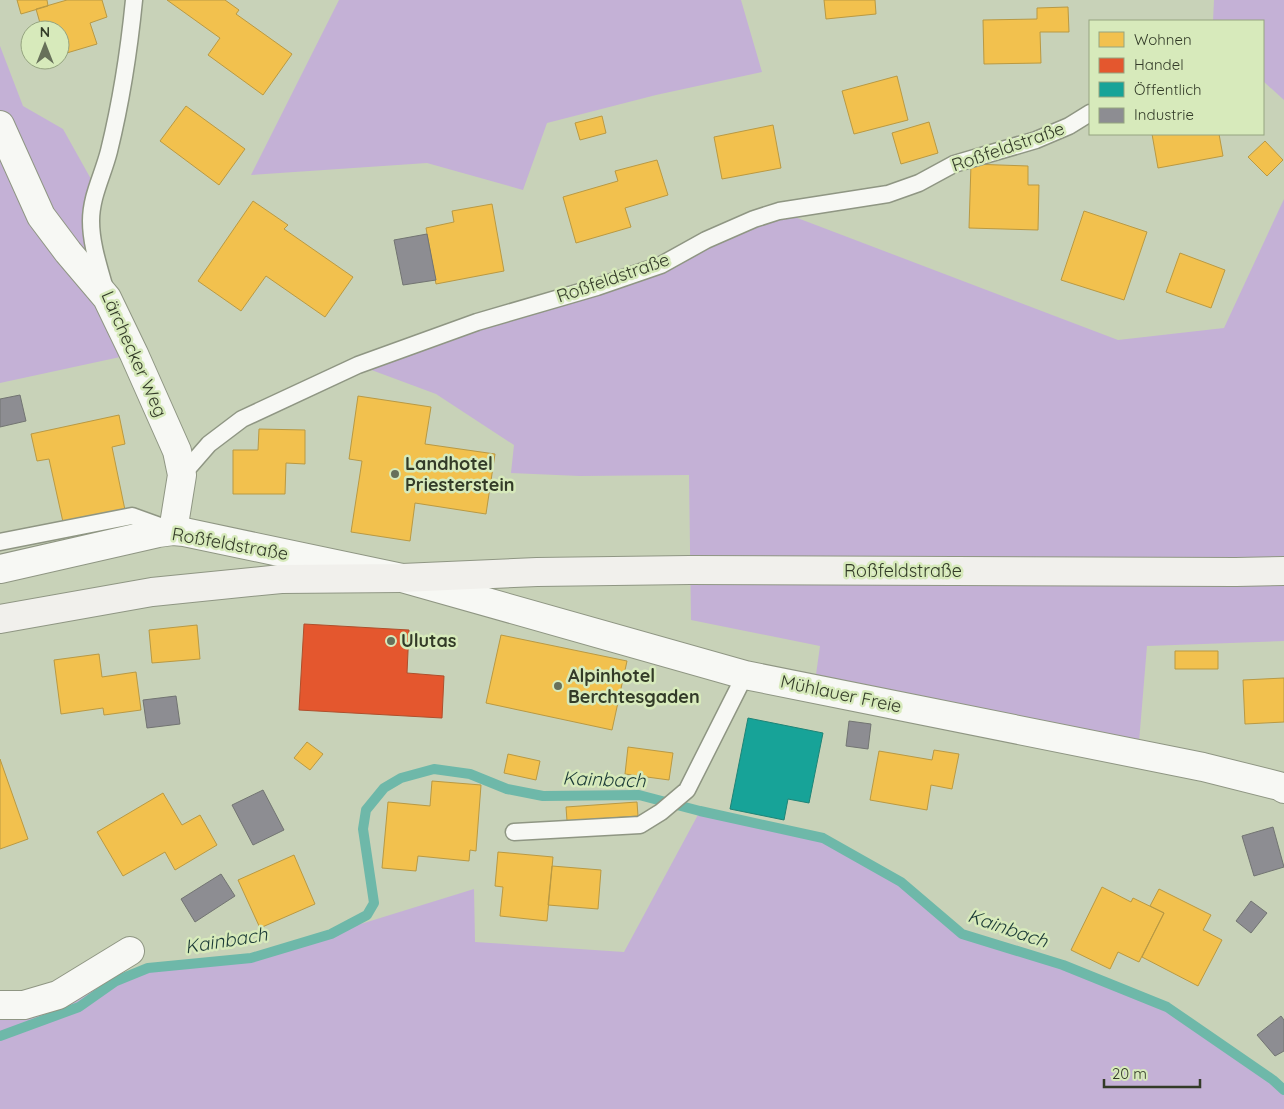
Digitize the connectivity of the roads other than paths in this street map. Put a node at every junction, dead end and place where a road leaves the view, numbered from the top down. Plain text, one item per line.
1 (134, 0) edge
2 (1089, 114) edge
3 (0, 125) edge
4 (107, 298) junction
5 (182, 475) junction
6 (173, 531) junction
7 (0, 542) edge
8 (0, 569) edge
9 (1284, 571) edge
10 (402, 578) junction
11 (0, 619) edge
12 (745, 674) junction
13 (1284, 789) edge
14 (514, 832) dead end
15 (130, 951) dead end
16 (0, 1005) edge

1 - 4 lane, Lärchecker Weg
2 - 5 lane, Roßfeldstraße
3 - 4 street
4 - 5 street, Lärchecker Weg
5 - 6 street, Lärchecker Weg
6 - 7 lane
6 - 8 street, Roßfeldstraße
6 - 10 street, Roßfeldstraße
9 - 10 main road, Roßfeldstraße
10 - 11 main road, Roßfeldstraße
10 - 12 street, Mühlauer Freie
12 - 13 street, Mühlauer Freie
12 - 14 lane
15 - 16 street

